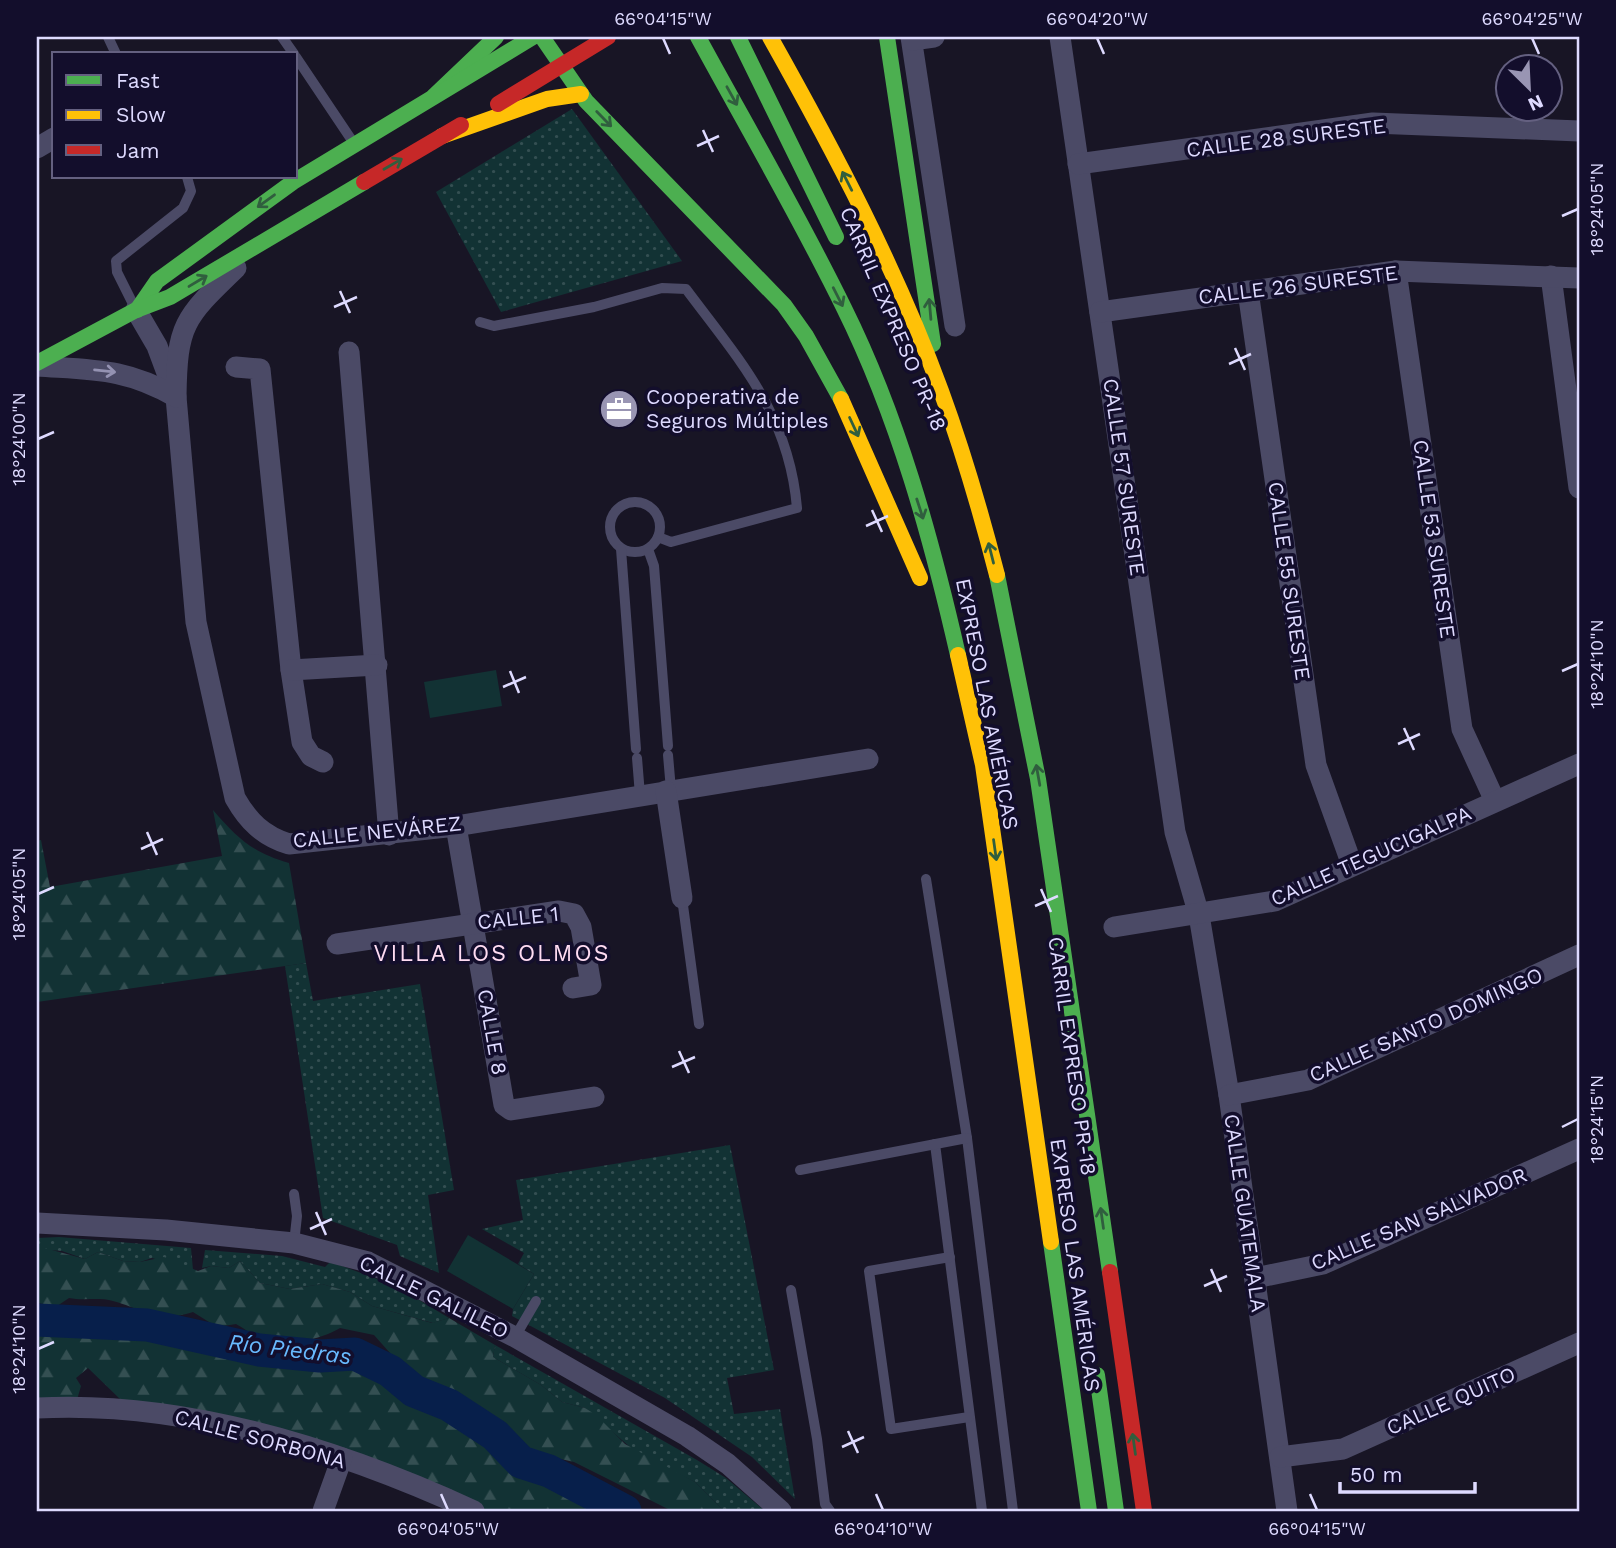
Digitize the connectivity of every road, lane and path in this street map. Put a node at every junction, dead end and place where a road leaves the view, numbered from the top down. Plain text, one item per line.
1 (282, 37) edge
2 (496, 37) edge
3 (533, 37) edge
4 (542, 37) edge
5 (698, 37) edge
6 (722, 37) edge
7 (738, 37) edge
8 (770, 37) edge
9 (874, 37) edge
10 (887, 37) edge
11 (934, 37) edge
12 (1059, 37) edge
13 (912, 38) edge
14 (603, 40) edge
15 (293, 52) edge
16 (298, 59) edge
17 (561, 67) junction
18 (581, 94) junction
19 (893, 95) junction
20 (434, 96) junction
21 (1579, 131) edge
22 (442, 136) junction
23 (52, 139) edge
24 (355, 144) junction
25 (37, 149) edge
26 (1078, 164) junction
27 (187, 178) edge
28 (808, 178) junction
29 (268, 238) junction
30 (842, 250) dead end
31 (1396, 271) junction
32 (1550, 276) junction
33 (1579, 278) edge
34 (1248, 291) junction
35 (136, 310) junction
36 (1100, 312) junction
37 (480, 322) dead end
38 (956, 326) dead end
39 (349, 352) dead end
40 (37, 365) edge
41 (236, 367) dead end
42 (936, 377) junction
43 (176, 397) junction
44 (1579, 488) edge
45 (658, 537) junction
46 (621, 549) junction
47 (648, 549) junction
48 (377, 665) junction
49 (291, 670) junction
50 (964, 672) junction
51 (868, 759) dead end
52 (323, 762) dead end
53 (1579, 764) edge
54 (669, 791) junction
55 (639, 795) junction
56 (1495, 802) junction
57 (456, 826) junction
58 (389, 835) junction
59 (1352, 865) junction
60 (926, 879) dead end
61 (682, 898) joint
62 (1199, 915) junction
63 (473, 922) junction
64 (1114, 927) dead end
65 (337, 944) dead end
66 (1579, 956) edge
67 (582, 987) dead end
68 (699, 1024) dead end
69 (1229, 1095) junction
70 (594, 1097) dead end
71 (967, 1138) junction
72 (935, 1144) junction
73 (1579, 1149) edge
74 (800, 1170) dead end
75 (294, 1194) dead end
76 (37, 1223) edge
77 (294, 1243) junction
78 (950, 1257) junction
79 (1255, 1278) junction
80 (791, 1290) dead end
81 (536, 1301) dead end
82 (515, 1337) junction
83 (1579, 1343) edge
84 (1094, 1359) dead end
85 (37, 1408) edge
86 (969, 1417) junction
87 (1280, 1457) junction
88 (342, 1458) junction
89 (824, 1509) edge
90 (323, 1511) edge
91 (474, 1511) edge
92 (781, 1511) edge
93 (982, 1511) edge
94 (1013, 1511) edge
95 (1089, 1511) edge
96 (1116, 1511) edge
97 (1144, 1511) edge
98 (1287, 1511) edge

1 - 15 lane
2 - 20 main road
3 - 20 main road
4 - 17 main road
5 -> 50 main road, EXPRESO LAS AMÉRICAS
6 - 28 main road, CARRIL EXPRESO PR-18
7 - 28 main road, CARRIL EXPRESO PR-18
42 -> 8 main road, EXPRESO LAS AMÉRICAS
9 - 19 main road
10 - 19 main road
11 - 13 street
12 - 26 street, CALLE 57 SURESTE
13 - 38 street
14 - 17 main road
16 - 24 lane
17 - 18 main road
17 - 22 main road
18 - 22 main road
18 -> 50 main road
42 -> 19 main road
20 - 24 main road
21 - 26 street, CALLE 28 SURESTE
29 -> 22 main road
23 - 25 street
24 -> 35 main road
26 - 36 street, CALLE 57 SURESTE
27 - 35 lane
28 - 30 main road, CARRIL EXPRESO PR-18
35 -> 29 main road
29 - 43 street
31 - 32 street, CALLE 26 SURESTE
31 - 34 street, CALLE 26 SURESTE
31 - 56 street, CALLE 53 SURESTE
32 - 33 street, CALLE 26 SURESTE
32 - 44 street
34 - 36 street, CALLE 26 SURESTE
34 - 59 street, CALLE 55 SURESTE
35 - 40 main road
35 - 43 street, CALLE NEVÁREZ
36 - 62 street, CALLE 57 SURESTE
37 - 45 lane
39 - 48 street
40 -> 43 street
41 - 49 street
97 -> 42 main road, EXPRESO LAS AMÉRICAS
43 - 58 street, CALLE NEVÁREZ
45 - 46 lane
45 - 47 lane
46 - 47 lane
46 - 55 lane
47 - 54 lane
48 - 49 street
48 - 58 street
49 - 52 street
50 -> 95 main road, EXPRESO LAS AMÉRICAS
51 - 54 street, CALLE NEVÁREZ
53 - 56 street, CALLE TEGUCIGALPA
54 - 55 street, CALLE NEVÁREZ
54 - 61 street
55 - 57 street, CALLE NEVÁREZ
56 - 59 street, CALLE TEGUCIGALPA
57 - 58 street, CALLE NEVÁREZ
57 - 63 street, CALLE 8
59 - 62 street, CALLE TEGUCIGALPA
60 - 71 lane
61 - 68 lane
62 - 64 street, CALLE TEGUCIGALPA
62 - 69 street, CALLE GUATEMALA
63 - 65 street, CALLE 1
63 - 67 street, CALLE 1
63 - 70 street, CALLE 8
66 - 69 street, CALLE SANTO DOMINGO
69 - 79 street, CALLE GUATEMALA
71 - 72 lane
71 - 94 lane
72 - 74 lane
72 - 78 lane
73 - 79 street, CALLE SAN SALVADOR
75 - 77 lane
76 - 77 street, CALLE GALILEO
77 - 82 street, CALLE GALILEO
78 - 86 lane
78 - 86 lane
79 - 87 street, CALLE GUATEMALA
80 - 89 lane
81 - 82 lane
82 - 92 street, CALLE GALILEO
83 - 87 street, CALLE QUITO
84 - 96 main road
85 - 88 street, CALLE SORBONA
86 - 93 lane
87 - 98 street, CALLE GUATEMALA
88 - 90 street
88 - 91 street, CALLE SORBONA

